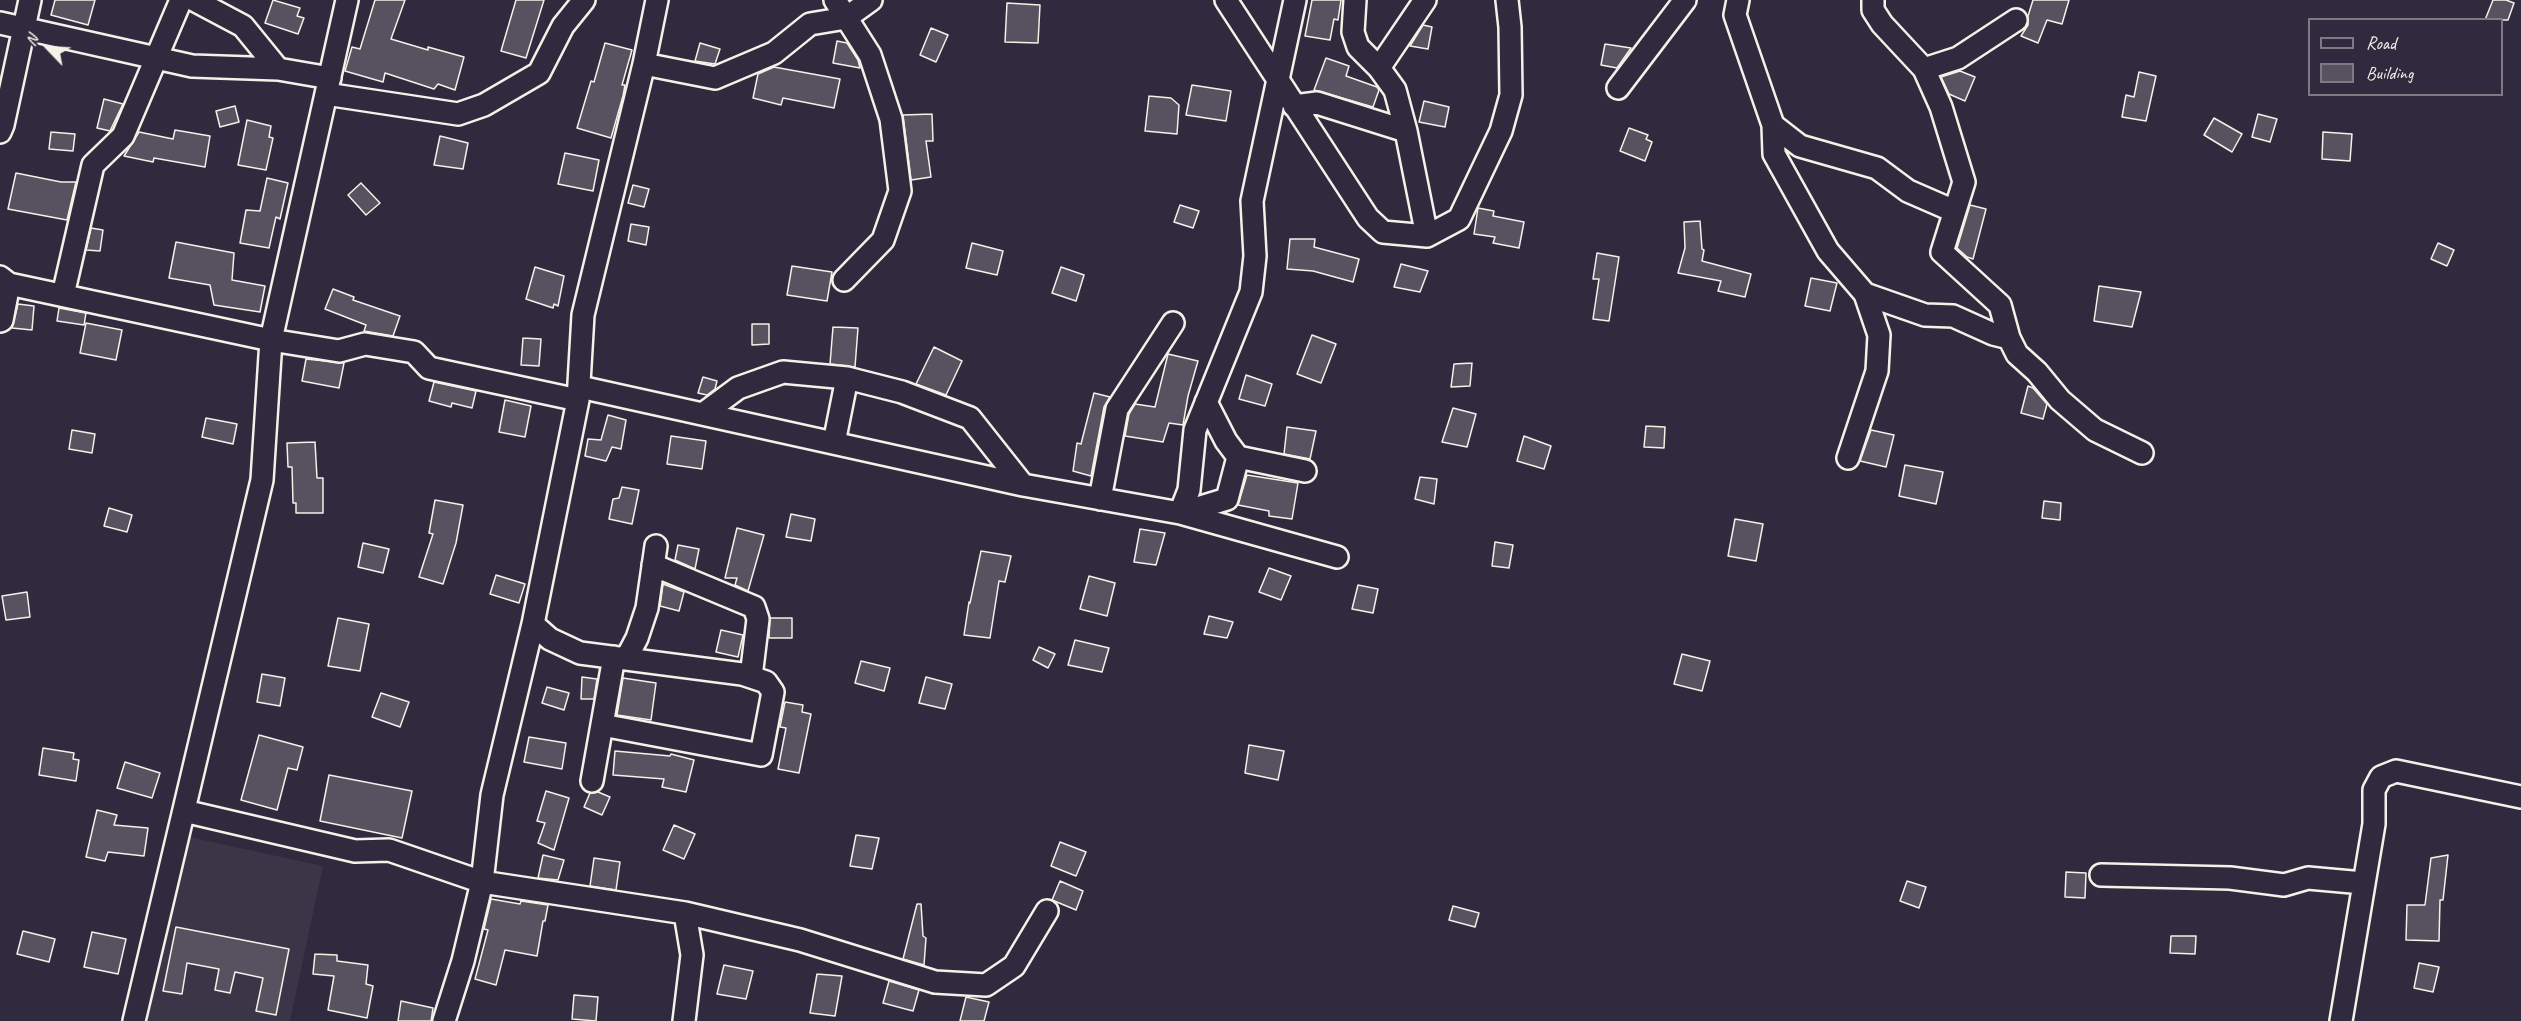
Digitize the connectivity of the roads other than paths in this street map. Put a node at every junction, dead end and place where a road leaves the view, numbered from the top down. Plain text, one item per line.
1 (30, 0) edge
2 (181, 0) edge
3 (194, 0) edge
4 (347, 0) edge
5 (584, 0) edge
6 (657, 0) edge
7 (871, 0) edge
8 (1226, 0) edge
9 (1295, 0) edge
10 (1355, 0) edge
11 (1425, 0) edge
12 (1507, 0) edge
13 (1685, 0) edge
14 (1738, 0) edge
15 (1873, 0) edge
16 (840, 9) edge
17 (2016, 20) dead end
18 (0, 23) edge
19 (23, 27) junction
20 (157, 58) junction
21 (644, 64) junction
22 (1379, 68) junction
23 (278, 69) junction
24 (1924, 69) junction
25 (1279, 82) junction
26 (328, 86) junction
27 (1618, 88) dead end
28 (1294, 106) junction
29 (1773, 125) junction
30 (1406, 131) junction
31 (0, 132) edge
32 (1954, 211) junction
33 (1427, 236) junction
34 (844, 279) dead end
35 (4, 280) edge
36 (1866, 294) junction
37 (63, 295) junction
38 (0, 321) edge
39 (1173, 323) dead end
40 (2009, 338) junction
41 (272, 340) junction
42 (847, 378) junction
43 (579, 394) junction
44 (1206, 402) junction
45 (703, 414) junction
46 (834, 443) junction
47 (2142, 453) dead end
48 (1238, 458) junction
49 (1848, 458) dead end
50 (1305, 471) dead end
51 (1023, 485) junction
52 (1100, 499) junction
53 (1180, 513) junction
54 (1337, 557) dead end
55 (533, 624) junction
56 (620, 658) junction
57 (751, 677) junction
58 (602, 725) junction
59 (592, 781) dead end
60 (2521, 797) edge
61 (184, 812) junction
62 (2101, 875) dead end
63 (482, 882) junction
64 (2363, 883) junction
65 (1047, 911) dead end
66 (684, 913) junction
67 (134, 1021) edge
68 (444, 1021) edge
69 (684, 1021) edge
70 (2341, 1021) edge

1 - 19 street
2 - 20 street
3 - 23 street
4 - 26 street
5 - 26 street
6 - 21 street
7 - 16 street
8 - 25 street
9 - 25 street
10 - 22 street
11 - 22 street
12 - 33 street
13 - 27 street
14 - 29 street
15 - 24 street
16 - 21 street
16 - 34 street
17 - 24 street
18 - 19 street
19 - 20 street
19 - 31 street
20 - 23 street
20 - 37 street
21 - 43 street
22 - 30 street
23 - 26 street
24 - 32 street
25 - 28 street
25 - 44 street
26 - 41 street
28 - 30 street
28 - 33 street
29 - 32 street
29 - 36 street
30 - 33 street
32 - 40 street
35 - 37 street
35 - 38 street
36 - 40 street
36 - 49 street
37 - 41 street
39 - 52 street
40 - 47 street
41 - 43 street
41 - 61 street
42 - 45 street
42 - 46 street
42 - 51 street
43 - 45 street
43 - 55 street
44 - 48 street
44 - 53 street
45 - 46 street
46 - 51 street
48 - 50 street
48 - 53 street
51 - 52 street
52 - 53 street
53 - 54 street
55 - 56 street
55 - 63 street
56 - 57 street
56 - 57 street
56 - 58 street
57 - 58 street
58 - 59 street
60 - 64 street
61 - 63 street
61 - 67 street
62 - 64 street
63 - 66 street
63 - 68 street
64 - 70 street
65 - 66 street
66 - 69 street

